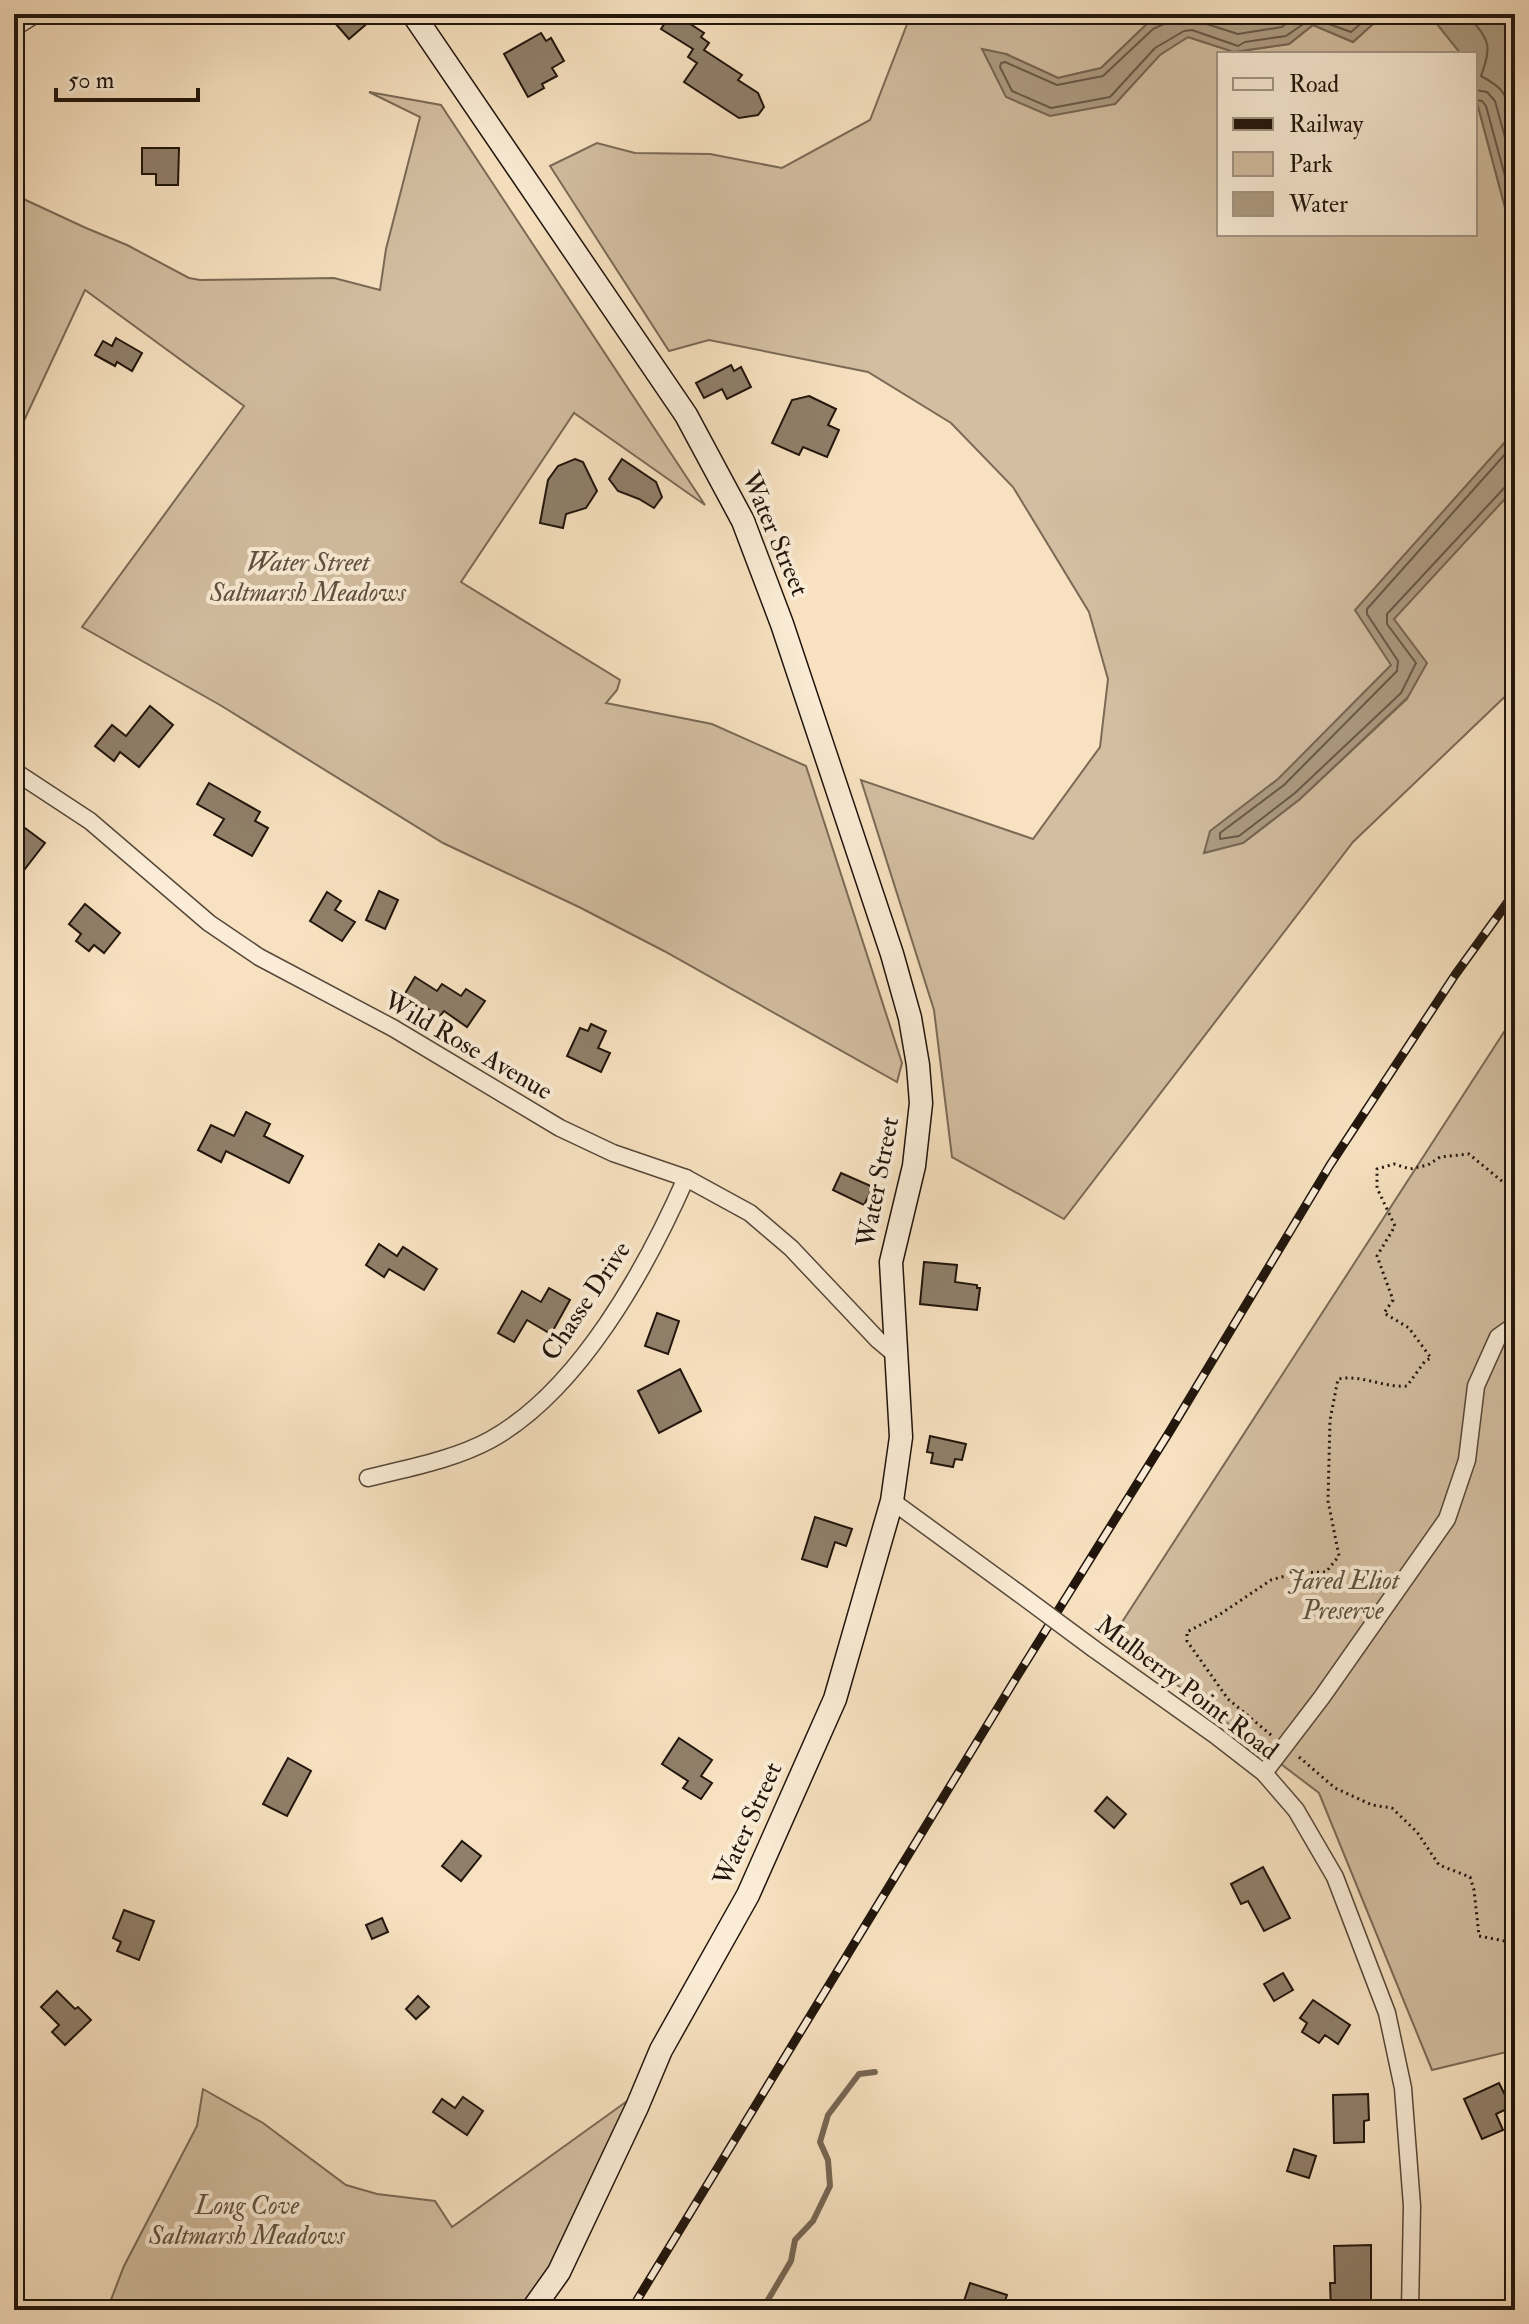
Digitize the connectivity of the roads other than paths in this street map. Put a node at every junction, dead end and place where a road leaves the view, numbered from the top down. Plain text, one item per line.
1 (36, 14) edge
2 (413, 14) edge
3 (14, 28) edge
4 (14, 771) edge
5 (686, 1178) junction
6 (1515, 1325) edge
7 (897, 1356) junction
8 (368, 1478) dead end
9 (892, 1501) junction
10 (1264, 1773) junction
11 (532, 2310) edge
12 (1410, 2310) edge

1 - 3 street
2 - 7 main road, Water Street
4 - 5 street, Wild Rose Avenue
5 - 7 street, Wild Rose Avenue
5 - 8 street, Chasse Drive
6 - 10 street
7 - 9 main road, Water Street
9 - 10 street, Mulberry Point Road, bridge
9 - 11 main road, Water Street
10 - 12 street, Mulberry Point Road

